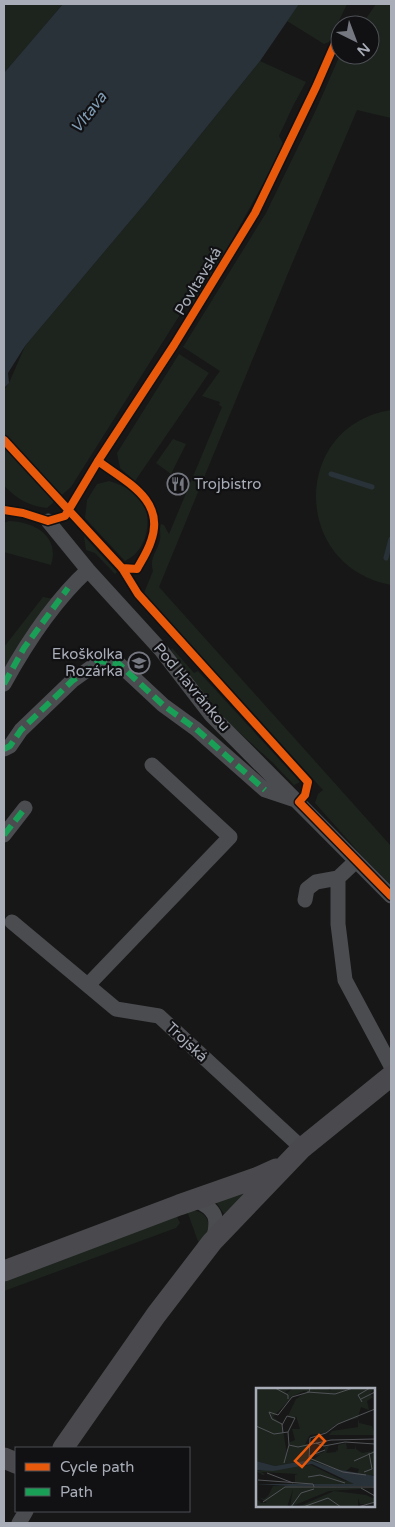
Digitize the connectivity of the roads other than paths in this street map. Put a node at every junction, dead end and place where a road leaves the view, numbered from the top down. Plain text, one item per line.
1 (48, 521) dead end
2 (88, 570) junction
3 (4, 684) edge
4 (4, 748) edge
5 (152, 765) dead end
6 (298, 802) junction
7 (25, 808) dead end
8 (4, 835) edge
9 (356, 861) junction
10 (338, 878) junction
11 (391, 896) edge
12 (305, 900) dead end
13 (12, 922) dead end
14 (88, 985) junction
15 (391, 1066) edge
16 (391, 1076) edge
17 (302, 1148) junction
18 (286, 1164) junction
19 (195, 1200) junction
20 (212, 1242) junction
21 (4, 1271) edge
22 (64, 1447) edge
23 (25, 1512) edge
24 (19, 1523) edge

1 - 2 street
2 - 3 street
2 - 6 street, Pod Havránkou
4 - 6 street, Pod Havránkou
5 - 14 street
6 - 9 street, Pod Havránkou
7 - 8 street
9 - 10 street
9 - 11 street, Pod Havránkou
10 - 12 street
10 - 15 street
13 - 14 street, Trojská
14 - 17 street, Trojská
16 - 17 street
17 - 18 street
18 - 19 street
18 - 20 street
19 - 20 street
19 - 21 street
20 - 22 street
23 - 24 street

